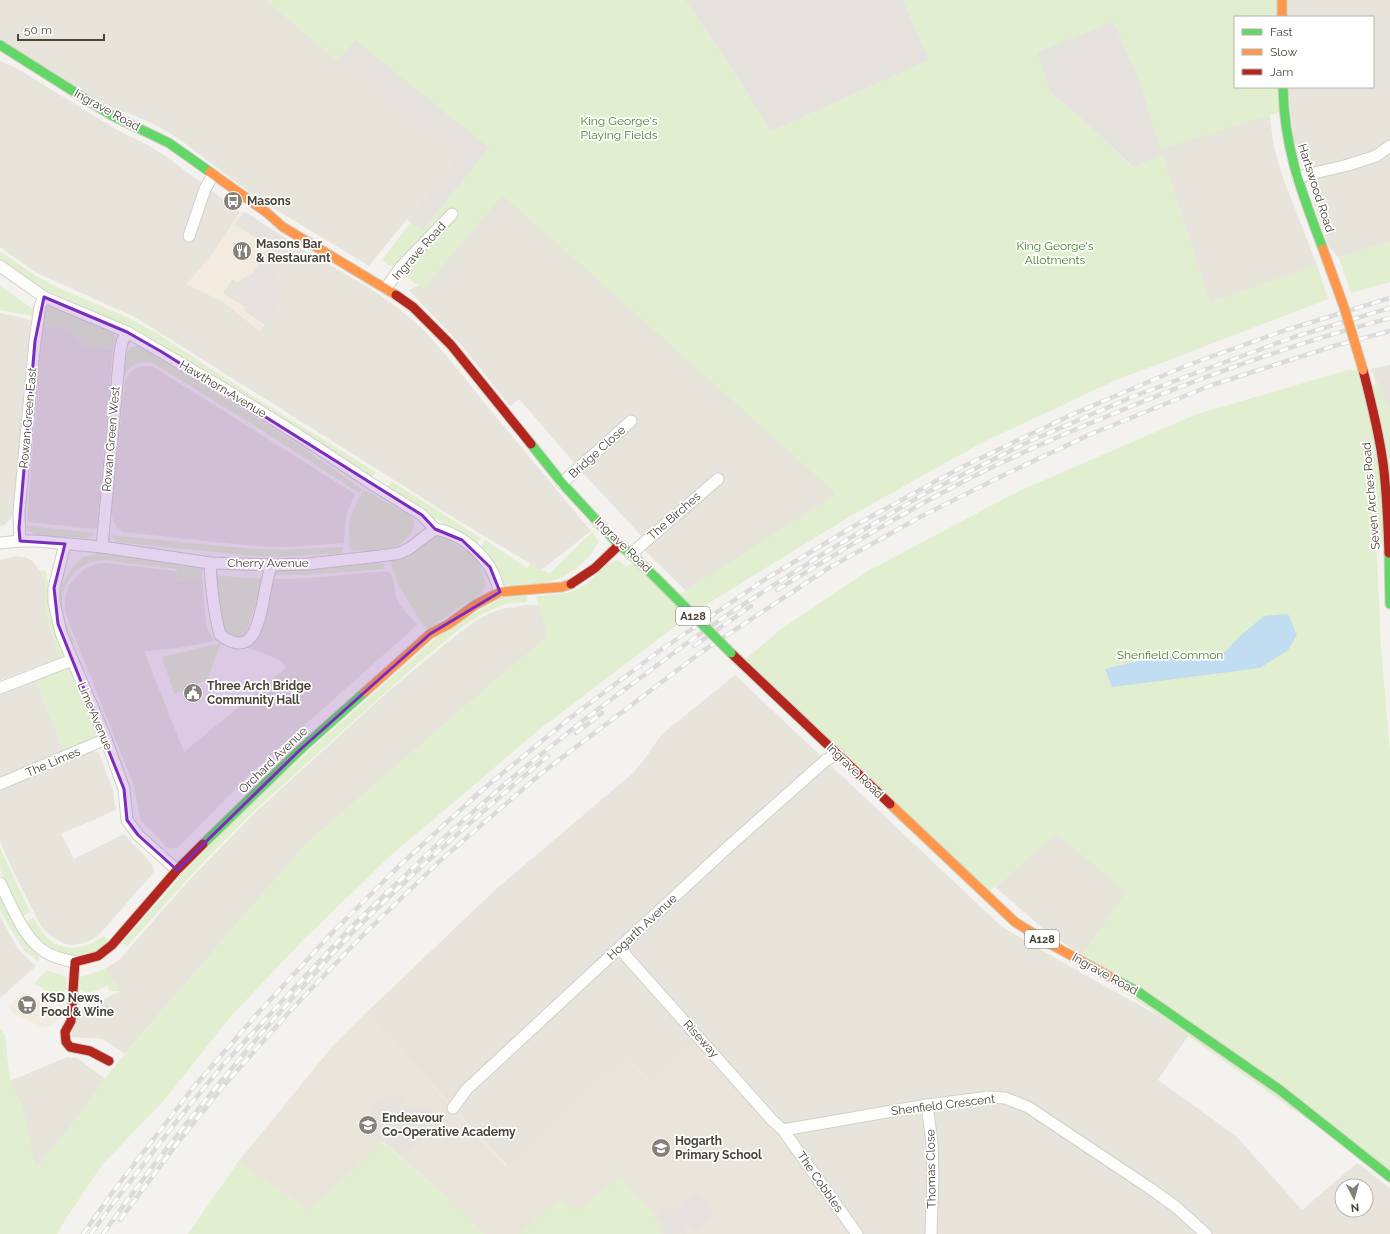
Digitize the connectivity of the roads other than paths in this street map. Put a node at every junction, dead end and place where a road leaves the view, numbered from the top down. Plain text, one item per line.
1 (1282, 0) edge
2 (1282, 16) edge
3 (0, 45) edge
4 (1283, 88) edge
5 (1390, 146) edge
6 (214, 175) junction
7 (1298, 177) junction
8 (452, 214) dead end
9 (189, 236) dead end
10 (1323, 249) joint
11 (0, 266) edge
12 (386, 288) junction
13 (44, 297) junction
14 (127, 332) junction
15 (631, 421) dead end
16 (718, 479) dead end
17 (562, 483) junction
18 (1387, 483) edge
19 (435, 529) junction
20 (20, 541) junction
21 (0, 544) edge
22 (65, 544) junction
23 (619, 545) junction
24 (102, 547) junction
25 (631, 554) junction
26 (1389, 554) edge
27 (210, 563) junction
28 (271, 565) junction
29 (500, 592) junction
30 (1390, 604) edge
31 (72, 660) junction
32 (0, 688) edge
33 (106, 739) junction
34 (838, 754) junction
35 (0, 784) edge
36 (178, 870) junction
37 (0, 882) edge
38 (619, 948) junction
39 (75, 962) junction
40 (109, 1061) dead end
41 (927, 1105) junction
42 (453, 1108) dead end
43 (783, 1130) junction
44 (1390, 1177) edge
45 (857, 1234) edge
46 (931, 1234) edge
47 (1206, 1234) edge

1 - 2 main road
3 - 6 main road, Ingrave Road / A128
4 - 7 main road, Hartswood Road
5 - 7 street
6 - 9 street
6 - 12 main road, Ingrave Road / A128
7 - 10 main road, Hartswood Road
8 - 12 street, Ingrave Road
10 - 18 main road, Seven Arches Road, bridge
11 - 13 street, Hawthorn Avenue
12 - 17 main road, Ingrave Road / A128
13 - 14 street, Hawthorn Avenue
13 - 20 street, Rowan Green East
14 - 19 street, Hawthorn Avenue
14 - 24 street, Rowan Green West
15 - 17 street, Bridge Close
16 - 25 street, The Birches
17 - 23 main road, Ingrave Road / A128
18 - 26 main road, Seven Arches Road
19 - 28 street, Cherry Avenue
19 - 29 street
20 - 21 street, Cherry Avenue
20 - 22 street, Cherry Avenue
22 - 24 street, Cherry Avenue
22 - 31 street, Lime Avenue
23 - 25 main road, Ingrave Road / A128
23 - 29 main road, Orchard Avenue
24 - 27 street, Cherry Avenue
25 - 34 main road, Ingrave Road / A128, bridge
26 - 30 main road, Seven Arches Road
27 - 28 street, Cherry Avenue
27 - 28 street
29 - 36 main road, Orchard Avenue
31 - 32 street
31 - 33 street, Lime Avenue
33 - 35 street, The Limes
33 - 36 street, Lime Avenue
34 - 38 street, Hogarth Avenue
34 - 44 main road, Ingrave Road / A128
36 - 39 main road, Orchard Avenue
37 - 39 street
38 - 42 street, Hogarth Avenue
38 - 43 street, Riseway
39 - 40 main road
41 - 43 street, Shenfield Crescent
41 - 46 street, Thomas Close
41 - 47 street, Shenfield Crescent
43 - 45 street, The Cobbles

